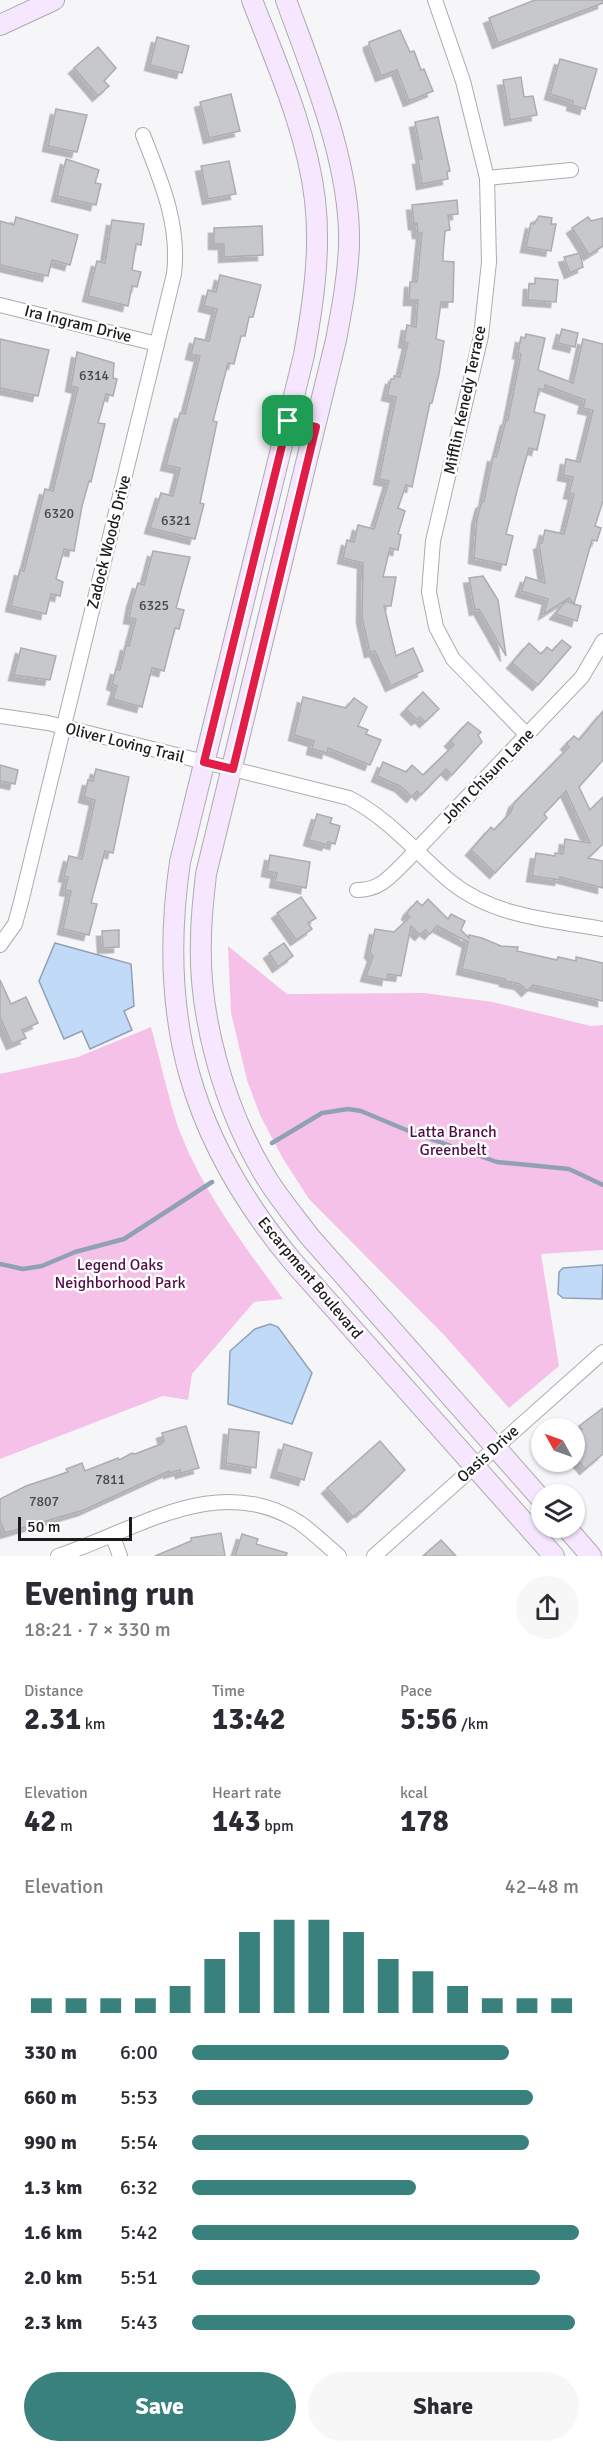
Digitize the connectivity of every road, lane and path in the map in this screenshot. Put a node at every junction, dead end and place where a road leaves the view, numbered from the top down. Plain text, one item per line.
1 (54, 0) edge
2 (252, 0) edge
3 (286, 0) edge
4 (435, 0) edge
5 (0, 25) edge
6 (143, 135) dead end
7 (571, 170) dead end
8 (340, 173) junction
9 (311, 177) junction
10 (487, 178) junction
11 (0, 305) edge
12 (156, 344) junction
13 (288, 421) junction
14 (316, 427) junction
15 (603, 641) edge
16 (0, 716) edge
17 (63, 727) junction
18 (527, 735) junction
19 (204, 762) junction
20 (233, 769) junction
21 (417, 850) junction
22 (357, 890) dead end
23 (603, 929) edge
24 (0, 945) edge
25 (603, 1352) edge
26 (495, 1447) junction
27 (474, 1466) junction
28 (531, 1488) edge
29 (113, 1537) junction
30 (575, 1538) edge
31 (58, 1556) edge
32 (120, 1556) edge
33 (339, 1556) edge
34 (374, 1556) edge
35 (554, 1556) edge
36 (591, 1556) edge

1 - 5 main road
2 - 9 main road, Escarpment Boulevard
3 - 8 main road, Escarpment Boulevard
4 - 10 street, Mifflin Kenedy Terrace
6 - 12 street, Zadock Woods Drive
7 - 10 street
8 - 9 main road
8 - 14 main road, Escarpment Boulevard
9 - 13 main road, Escarpment Boulevard
10 - 18 street, Mifflin Kenedy Terrace
11 - 12 street, Ira Ingram Drive
12 - 17 street, Zadock Woods Drive
13 - 14 main road
13 - 19 main road, Escarpment Boulevard
14 - 20 main road, Escarpment Boulevard
15 - 18 street, John Chisum Lane
16 - 17 street, Oliver Loving Trail
17 - 19 street, Oliver Loving Trail
17 - 24 street, Zadock Woods Drive
18 - 21 street, John Chisum Lane
19 - 20 street, Oliver Loving Trail
19 - 27 main road, Escarpment Boulevard
20 - 21 street, Oliver Loving Trail
20 - 26 main road, Escarpment Boulevard
21 - 22 street, John Chisum Lane
21 - 23 street, Oliver Loving Trail
25 - 26 street, Oasis Drive
26 - 27 street, Oasis Drive
26 - 28 main road, Escarpment Boulevard
27 - 34 street, Oasis Drive
27 - 35 main road, Escarpment Boulevard
29 - 31 street
29 - 32 street
29 - 33 street
30 - 36 main road

